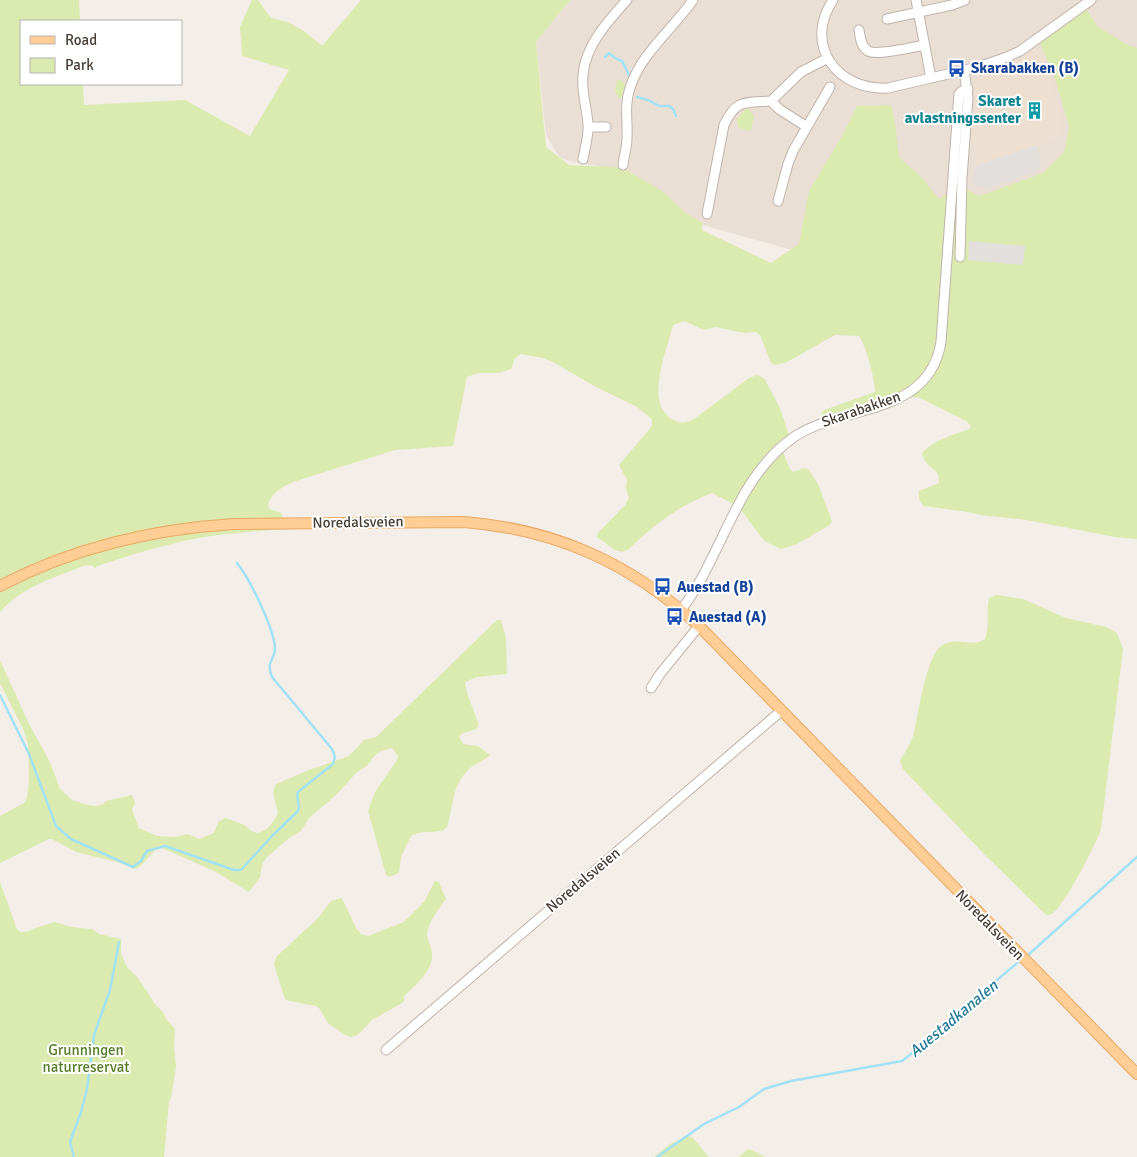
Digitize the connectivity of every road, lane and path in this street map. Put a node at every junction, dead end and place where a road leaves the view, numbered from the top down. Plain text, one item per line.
1 (627, 0) edge
2 (693, 0) edge
3 (833, 0) edge
4 (916, 0) edge
5 (965, 0) edge
6 (1091, 0) edge
7 (919, 12) junction
8 (887, 20) dead end
9 (859, 30) dead end
10 (925, 45) junction
11 (828, 58) junction
12 (964, 70) junction
13 (931, 78) junction
14 (830, 87) dead end
15 (968, 89) junction
16 (771, 101) junction
17 (588, 127) junction
18 (606, 127) dead end
19 (807, 127) junction
20 (583, 158) dead end
21 (623, 165) dead end
22 (778, 202) dead end
23 (706, 214) dead end
24 (960, 257) dead end
25 (0, 586) edge
26 (681, 610) junction
27 (699, 626) junction
28 (651, 688) dead end
29 (781, 711) junction
30 (386, 1050) dead end
31 (1137, 1074) edge

1 - 17 street
2 - 21 street
3 - 11 street
4 - 7 street
5 - 7 street
6 - 12 street
7 - 8 street
7 - 10 street
9 - 10 street
10 - 13 street
11 - 13 street
11 - 16 street
12 - 13 street
12 - 15 street
14 - 19 street
15 - 24 street
15 - 26 street, Skarabakken
16 - 19 street
16 - 23 street
17 - 18 street
17 - 20 street
19 - 22 street
25 - 26 main road, Noredalsveien
26 - 27 main road, Noredalsveien
27 - 28 street
27 - 29 main road, Noredalsveien
29 - 30 street, Noredalsveien
29 - 31 main road, Noredalsveien

